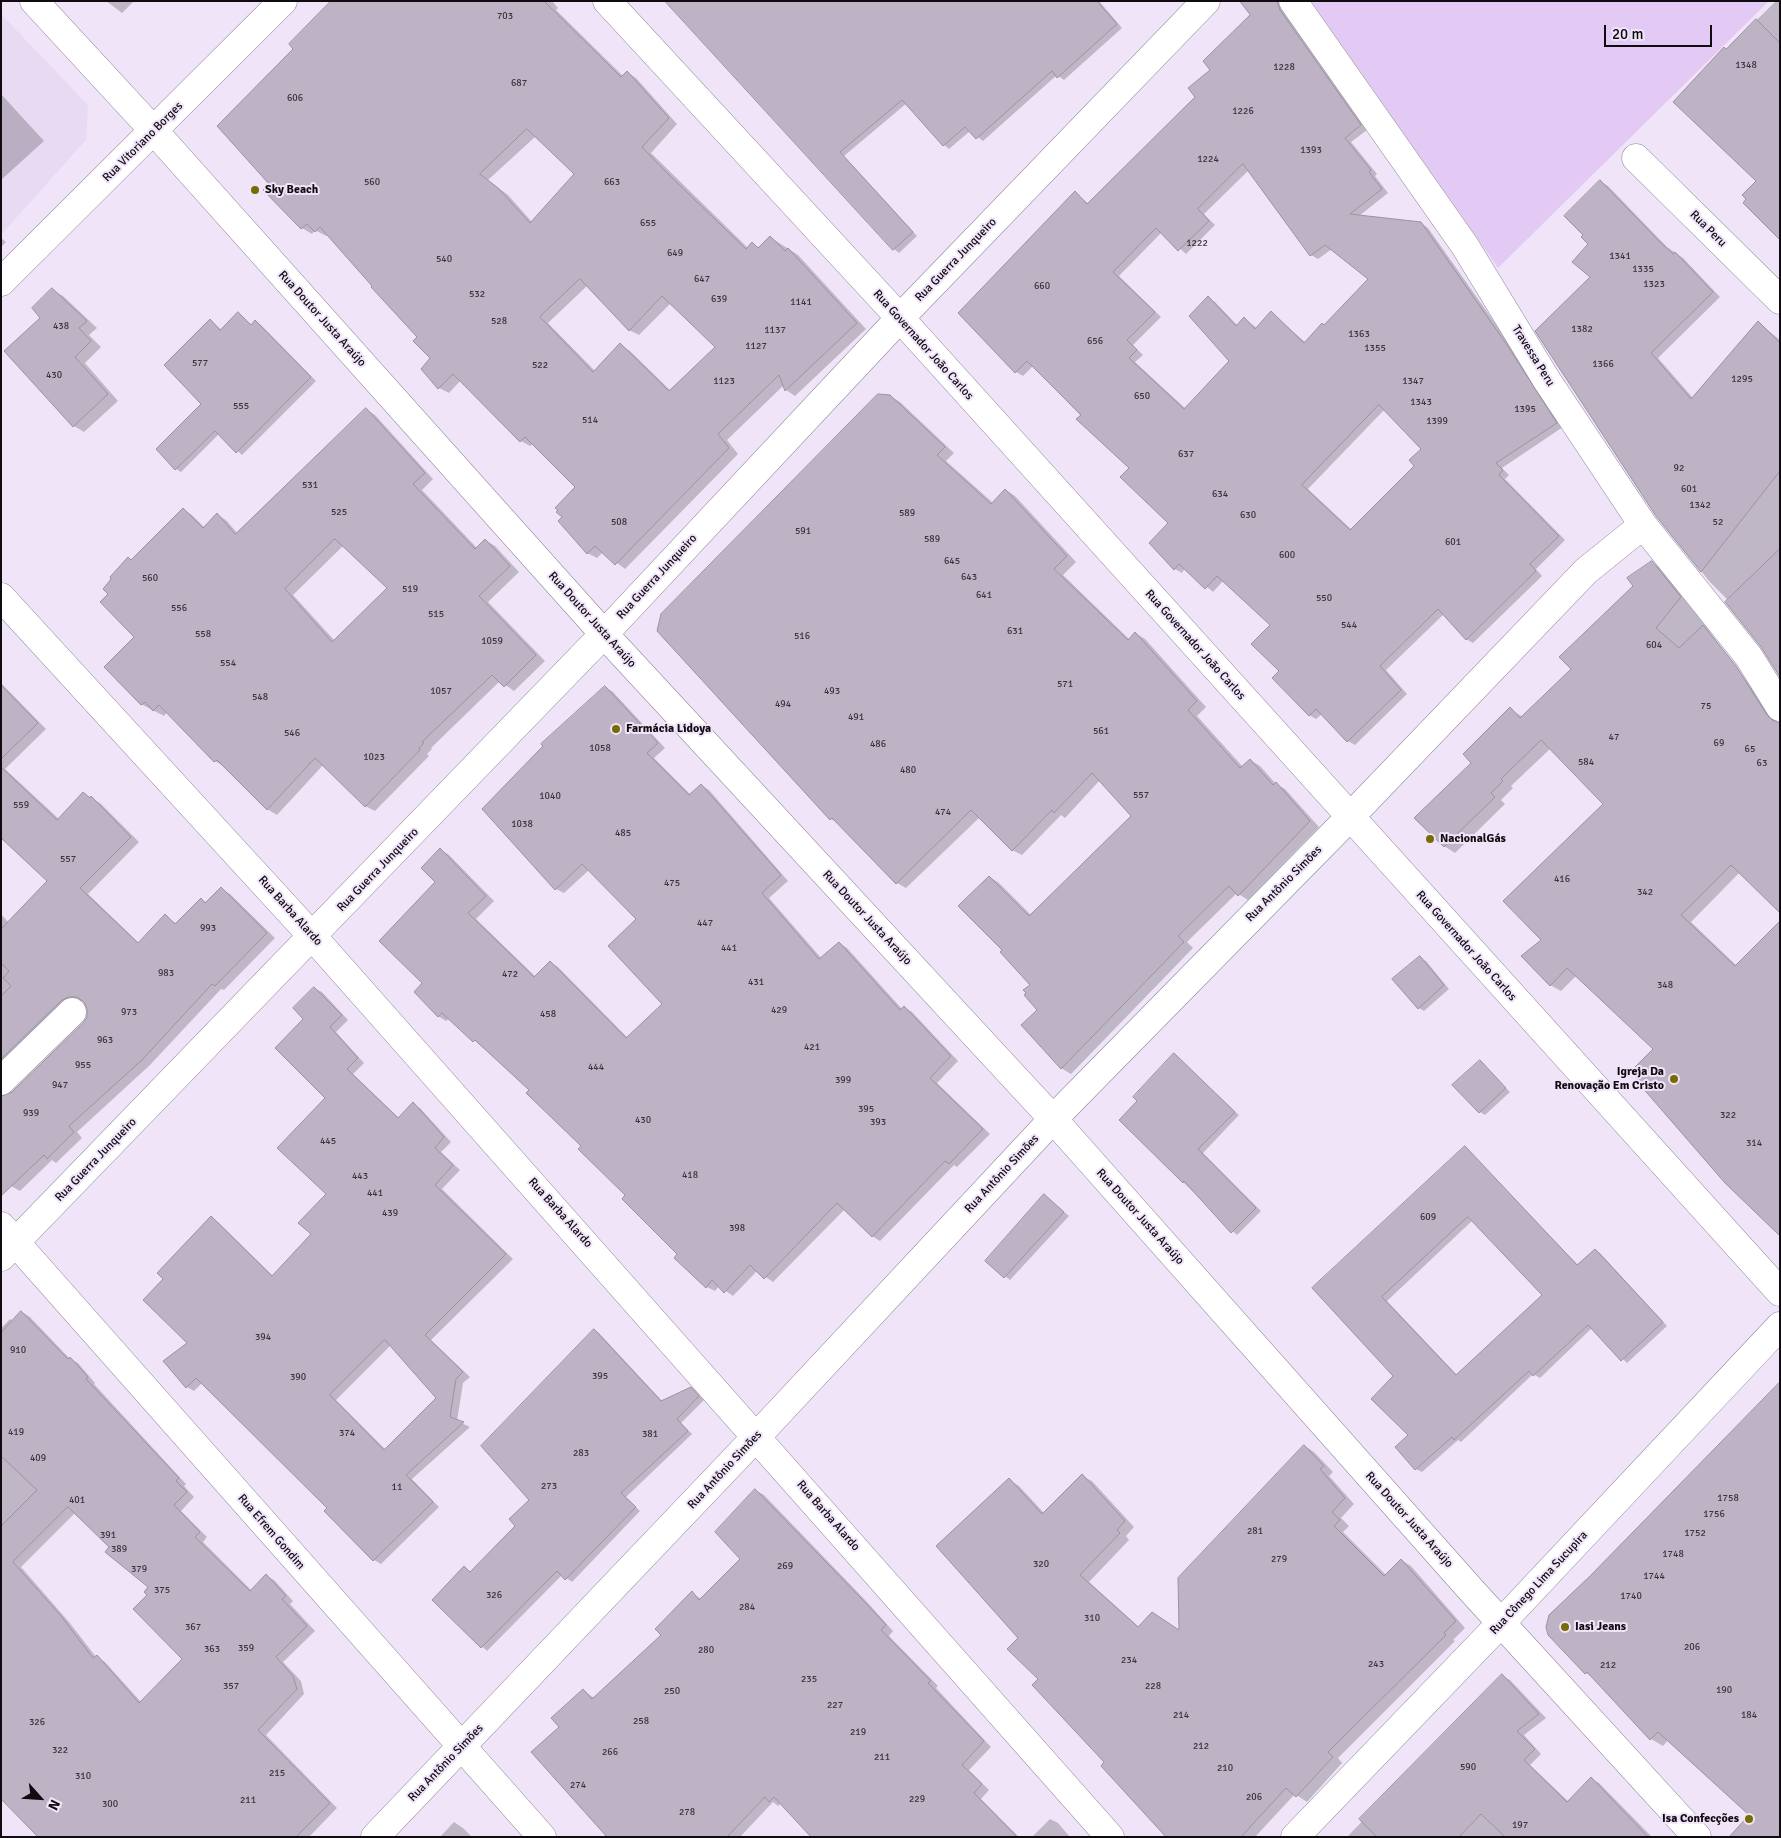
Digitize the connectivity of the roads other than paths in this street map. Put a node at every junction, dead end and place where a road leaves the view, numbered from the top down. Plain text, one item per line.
1 (34, 1) edge
2 (283, 1) edge
3 (607, 1) edge
4 (1206, 1) edge
5 (1293, 1) edge
6 (154, 131) junction
7 (1636, 158) dead end
8 (1, 282) edge
9 (1780, 300) edge
10 (900, 318) junction
11 (1643, 525) junction
12 (1, 597) edge
13 (604, 634) junction
14 (1780, 706) edge
15 (1350, 817) junction
16 (313, 937) junction
17 (72, 1012) dead end
18 (1, 1081) edge
19 (1053, 1119) junction
20 (6, 1242) edge
21 (1780, 1292) edge
22 (1780, 1326) edge
23 (758, 1436) junction
24 (1501, 1623) junction
25 (462, 1748) junction
26 (375, 1837) edge
27 (542, 1837) edge
28 (1110, 1837) edge
29 (1295, 1837) edge
30 (1697, 1837) edge

1 - 6 street, Rua Doutor Justa Araújo
2 - 6 street, Rua Vitoriano Borges
3 - 10 street, Rua Governador João Carlos
4 - 10 street, Rua Guerra Junqueiro
5 - 11 street, Travessa Peru
6 - 8 street, Rua Vitoriano Borges
6 - 13 street, Rua Doutor Justa Araújo
7 - 9 street, Rua Peru
10 - 13 street, Rua Guerra Junqueiro
10 - 15 street, Rua Governador João Carlos
11 - 14 street, Travessa Peru
11 - 15 street, Rua Antônio Simões
12 - 16 street, Rua Barba Alardo
13 - 16 street, Rua Guerra Junqueiro
13 - 19 street, Rua Doutor Justa Araújo
15 - 19 street, Rua Antônio Simões
15 - 21 street, Rua Governador João Carlos
16 - 20 street, Rua Guerra Junqueiro
16 - 23 street, Rua Barba Alardo
17 - 18 street
19 - 23 street, Rua Antônio Simões
19 - 24 street, Rua Doutor Justa Araújo
20 - 25 street, Rua Efrem Gondim
22 - 24 street, Rua Cônego Lima Sucupira
23 - 25 street, Rua Antônio Simões
23 - 28 street, Rua Barba Alardo
24 - 29 street, Rua Cônego Lima Sucupira
24 - 30 street, Rua Doutor Justa Araújo
25 - 26 street, Rua Antônio Simões
25 - 27 street, Rua Efrem Gondim

